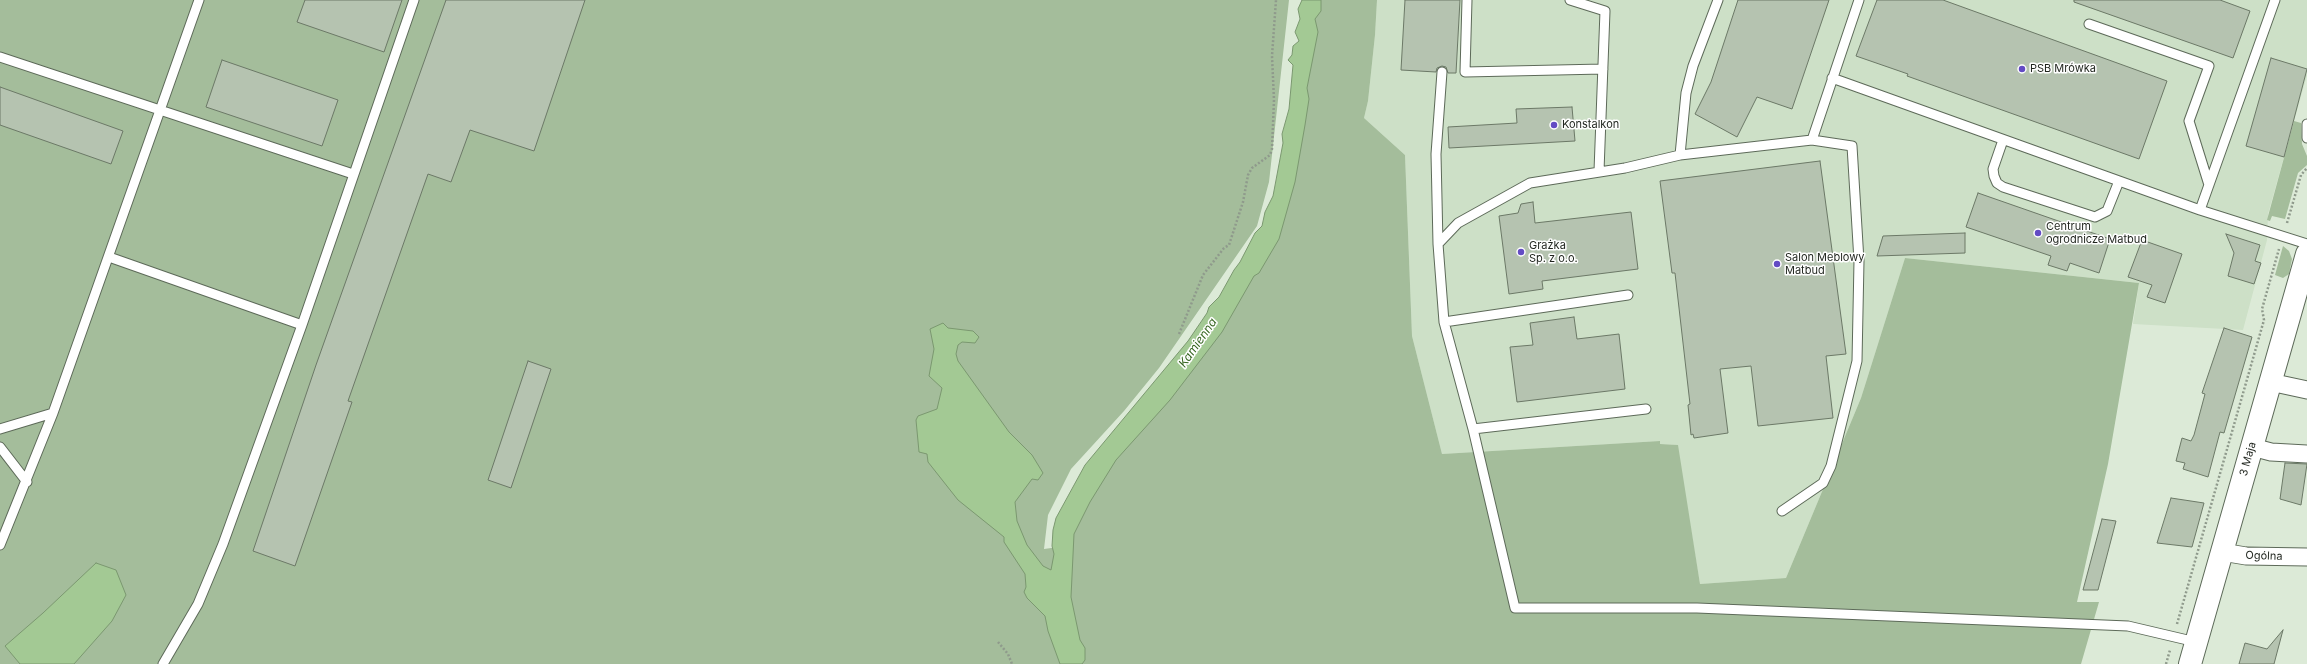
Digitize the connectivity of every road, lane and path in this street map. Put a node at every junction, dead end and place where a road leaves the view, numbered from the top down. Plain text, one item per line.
1 (198, 0) edge
2 (414, 0) edge
3 (1276, 0) edge
4 (1468, 0) edge
5 (1570, 0) edge
6 (1717, 0) edge
7 (1859, 0) edge
8 (2275, 0) edge
9 (2089, 24) dead end
10 (0, 57) edge
11 (1603, 70) junction
12 (1442, 72) dead end
13 (1832, 78) junction
14 (160, 111) junction
15 (2307, 124) edge
16 (2307, 138) edge
17 (1812, 140) junction
18 (2003, 140) junction
19 (1680, 155) junction
20 (2307, 168) edge
21 (1599, 171) junction
22 (353, 174) junction
23 (2119, 181) junction
24 (2209, 185) junction
25 (2200, 210) junction
26 (2283, 236) junction
27 (1438, 244) junction
28 (2307, 244) edge
29 (2307, 254) edge
30 (109, 257) junction
31 (1628, 295) dead end
32 (1444, 322) junction
33 (302, 325) junction
34 (1180, 334) dead end
35 (2270, 382) junction
36 (2307, 390) edge
37 (1646, 409) dead end
38 (53, 413) junction
39 (0, 429) edge
40 (1473, 429) junction
41 (0, 447) edge
42 (2252, 447) junction
43 (2307, 454) edge
44 (26, 482) junction
45 (1782, 510) dead end
46 (0, 545) edge
47 (2222, 552) junction
48 (2307, 557) edge
49 (2174, 636) junction
50 (998, 642) dead end
51 (2196, 642) junction
52 (163, 664) edge
53 (1012, 664) edge
54 (2166, 664) edge
55 (2190, 664) edge

1 - 14 lane
2 - 22 lane
3 - 34 path
4 - 11 lane
5 - 11 lane
6 - 19 lane
7 - 13 lane
8 - 24 lane
9 - 24 lane
10 - 14 lane
11 - 21 lane
12 - 27 lane
13 - 17 lane
13 - 18 lane
14 - 22 lane
14 - 30 lane
15 - 16 lane
17 - 19 lane
17 - 45 lane
18 - 23 lane
18 - 23 lane
19 - 21 lane
20 - 26 path
21 - 27 lane
22 - 33 lane
23 - 25 lane
24 - 25 lane
25 - 26 lane
26 - 28 lane
26 - 49 path
27 - 32 lane
29 - 35 street, 3 Maja
30 - 33 lane
30 - 38 lane
31 - 32 lane
32 - 40 lane
33 - 52 lane
35 - 36 street
35 - 42 street, 3 Maja
37 - 40 lane
38 - 39 lane
38 - 44 lane
40 - 49 lane
41 - 44 lane
42 - 43 street
42 - 47 street, 3 Maja
44 - 46 lane
47 - 48 street, Ogólna
47 - 51 street, 3 Maja
49 - 51 lane
49 - 54 path
50 - 53 path
51 - 55 street, 3 Maja

